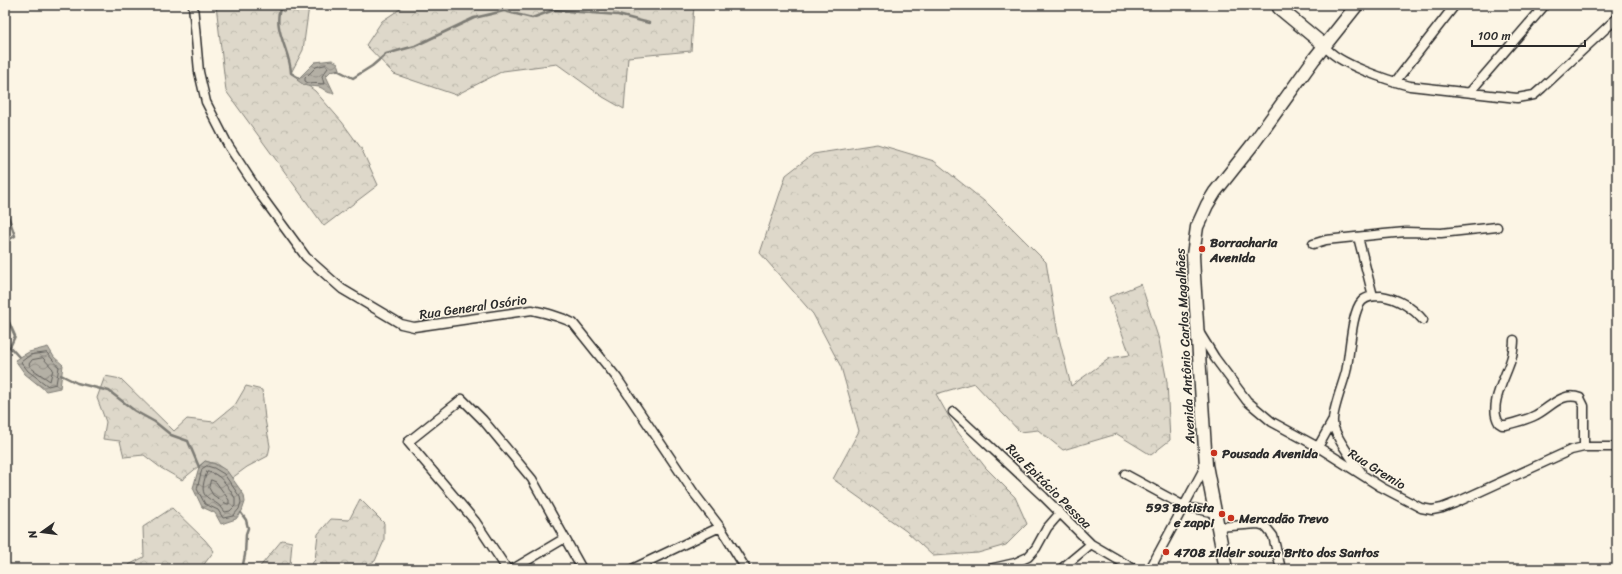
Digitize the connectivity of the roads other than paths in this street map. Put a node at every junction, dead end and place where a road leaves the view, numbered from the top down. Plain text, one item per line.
1 (193, 5) edge
2 (1357, 5) edge
3 (1455, 5) edge
4 (1545, 5) edge
5 (1278, 6) edge
6 (1617, 18) edge
7 (1325, 46) junction
8 (1395, 82) junction
9 (1470, 92) junction
10 (1497, 227) dead end
11 (1358, 237) junction
12 (1312, 244) dead end
13 (1373, 296) junction
14 (1423, 320) dead end
15 (1197, 330) junction
16 (1514, 340) dead end
17 (954, 412) dead end
18 (1332, 422) junction
19 (1584, 446) junction
20 (1318, 447) junction
21 (1617, 447) edge
22 (1206, 465) junction
23 (1125, 474) dead end
24 (1364, 476) junction
25 (1184, 506) junction
26 (1060, 513) junction
27 (1215, 513) junction
28 (1218, 527) junction
29 (720, 528) junction
30 (565, 538) junction
31 (1091, 544) junction
32 (507, 569) edge
33 (514, 569) edge
34 (582, 569) edge
35 (632, 569) edge
36 (746, 569) edge
37 (989, 569) edge
38 (1061, 569) edge
39 (1134, 569) edge
40 (1150, 569) edge
41 (1226, 569) edge
42 (1281, 569) edge

1 - 29 street, Rua General Osório
2 - 7 main road, Avenida Antônio Carlos Magalhães
3 - 8 street
4 - 9 street
5 - 7 main road
6 - 9 street
7 - 8 street
7 - 15 main road, Avenida Antônio Carlos Magalhães
8 - 9 street
10 - 11 street
11 - 12 street
11 - 13 street
13 - 14 street
13 - 18 street
15 - 20 street, Rua Gremio
15 - 22 main road, Avenida Antônio Carlos Magalhães
16 - 19 street
17 - 26 street, Rua Epitácio Pessoa
18 - 20 street
18 - 24 street
19 - 21 street, Rua Gremio
19 - 24 street, Rua Gremio
20 - 24 street, Rua Gremio
22 - 25 street
22 - 27 main road, Avenida Antônio Carlos Magalhães
23 - 25 street
25 - 27 street
25 - 40 street
26 - 31 street, Rua Epitácio Pessoa
26 - 37 street
27 - 28 main road, Avenida Antônio Carlos Magalhães
28 - 41 main road, Avenida Antônio Carlos Magalhães
28 - 42 street
29 - 35 street
29 - 36 street, Rua General Osório
30 - 32 street
30 - 33 street
30 - 34 street
31 - 38 street
31 - 39 street, Rua Epitácio Pessoa

